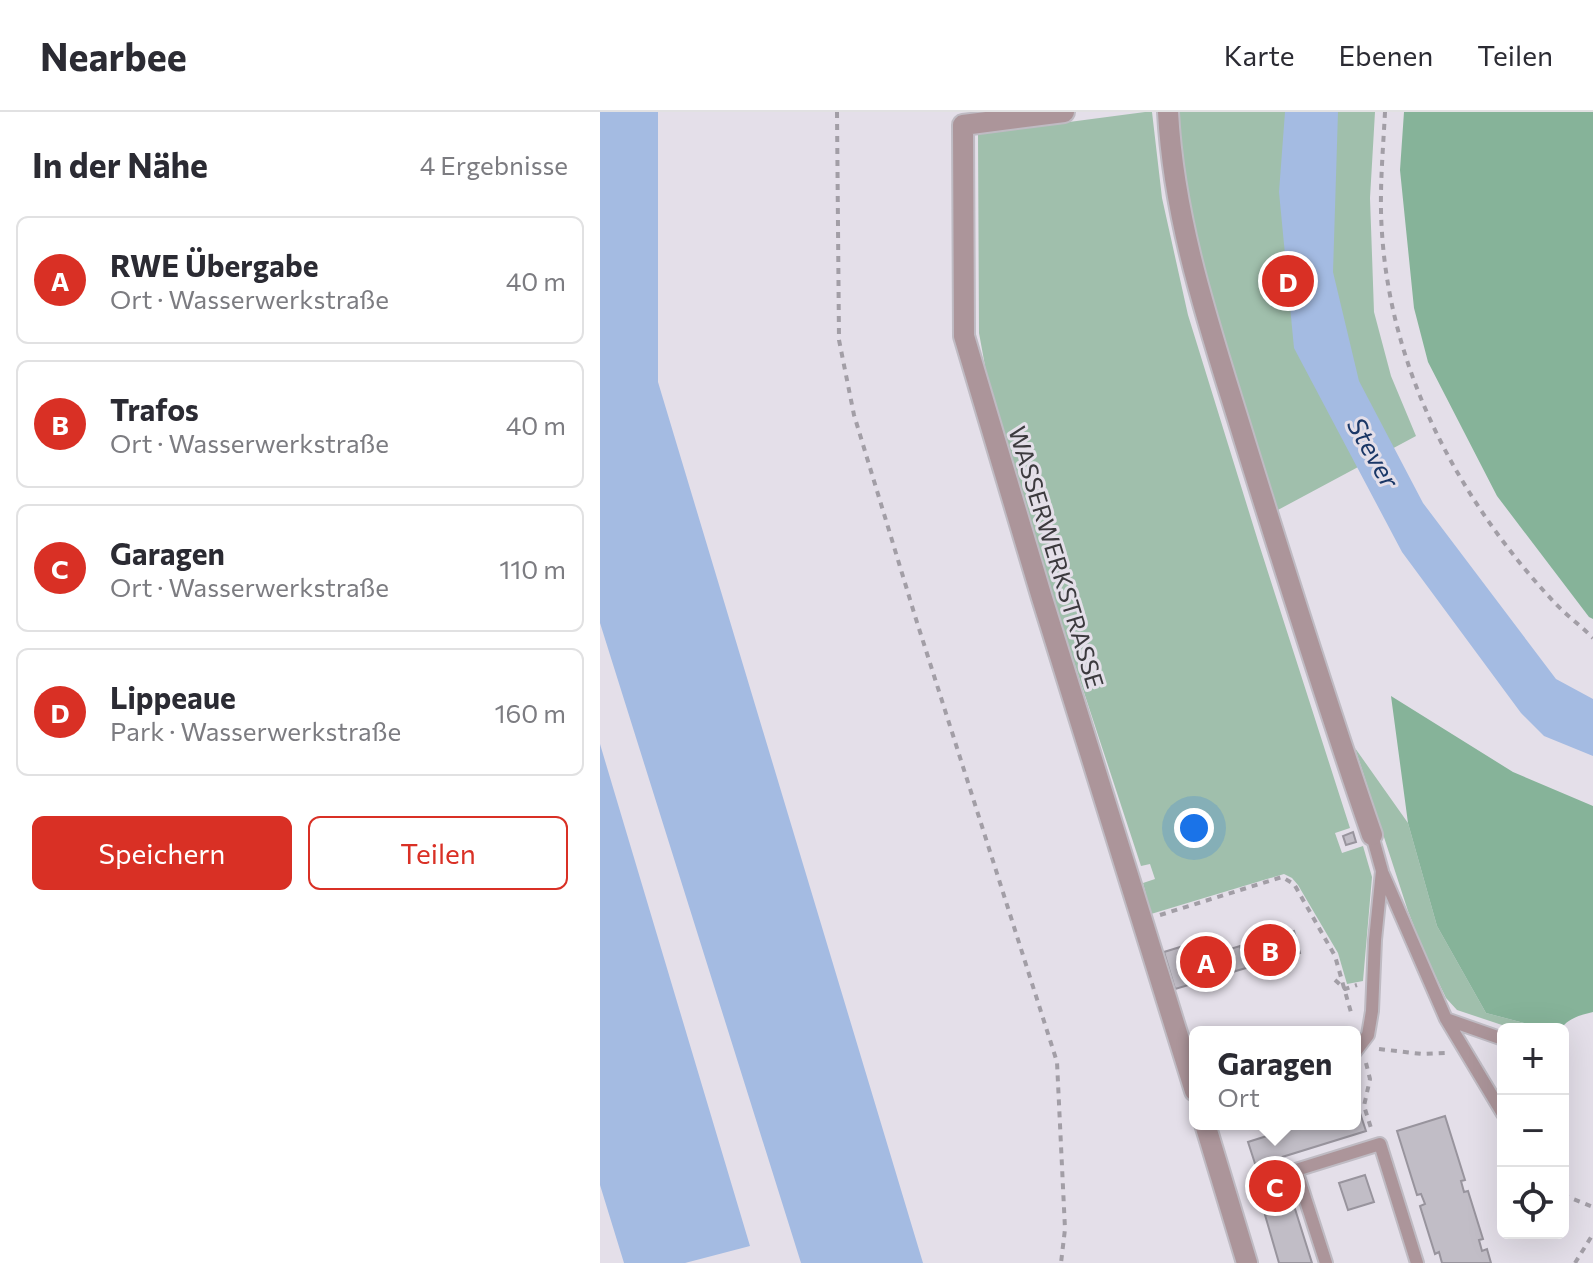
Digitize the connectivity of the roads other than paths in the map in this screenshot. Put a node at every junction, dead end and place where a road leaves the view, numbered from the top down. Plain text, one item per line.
1 (1064, 112) edge
2 (1168, 112) edge
3 (1372, 835) joint
4 (1382, 871) junction
5 (1446, 1019) junction
6 (1497, 1037) edge
7 (1361, 1045) edge
8 (1189, 1072) edge
9 (1497, 1105) edge
10 (1207, 1130) edge
11 (1247, 1263) edge
12 (1326, 1263) edge
13 (1417, 1263) edge

1 - 8 street, WASSERWERKSTRASSE
2 - 3 street
3 - 4 lane
4 - 5 lane
4 - 7 lane
5 - 6 lane
5 - 9 lane
10 - 11 street
12 - 13 lane

